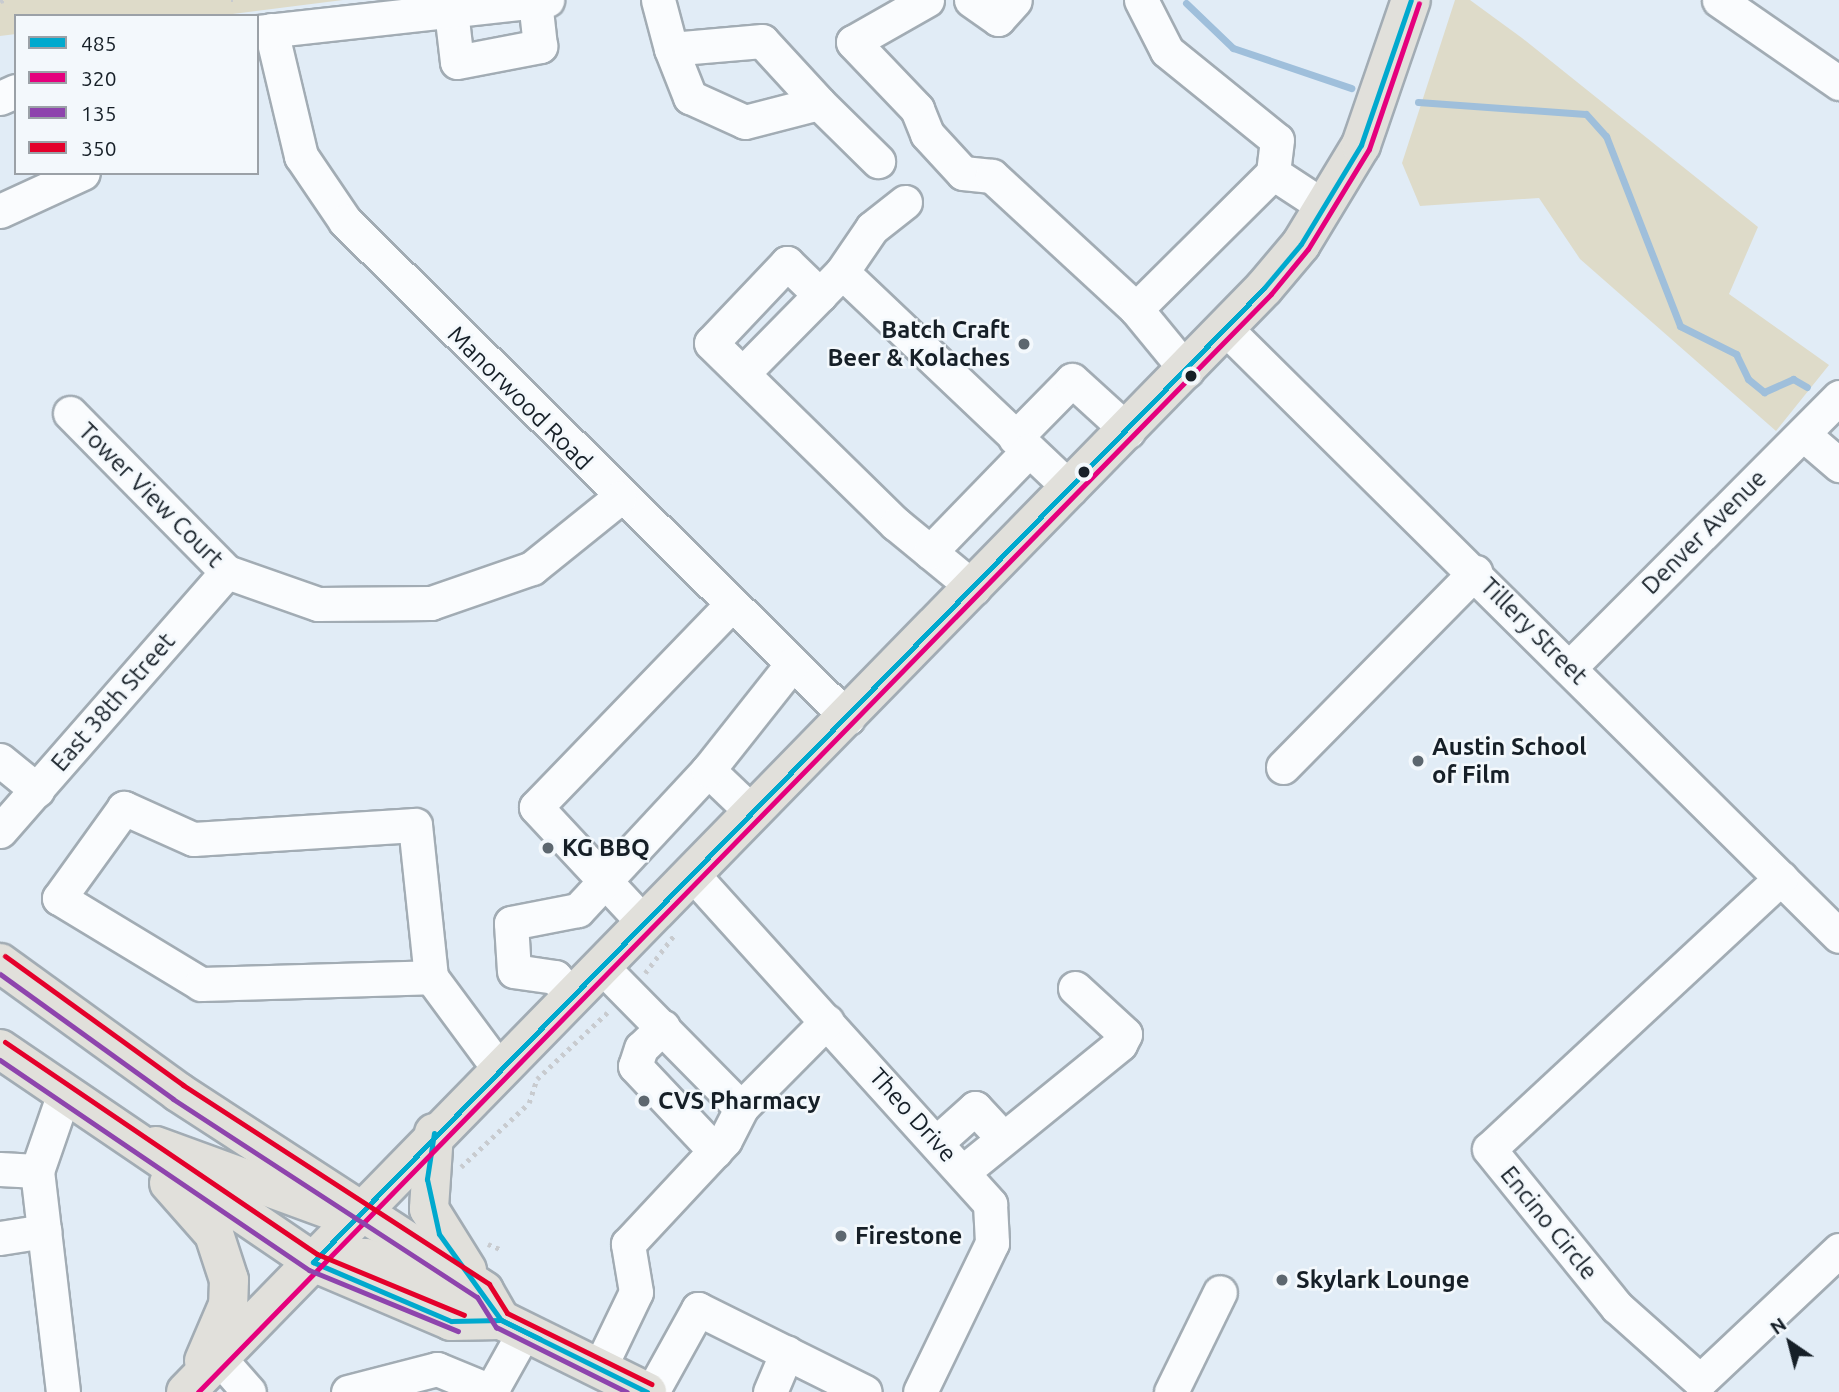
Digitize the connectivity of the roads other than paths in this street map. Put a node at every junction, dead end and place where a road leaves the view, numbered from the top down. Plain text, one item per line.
1 (658, 0) edge
2 (927, 0) edge
3 (971, 0) edge
4 (1015, 0) edge
5 (1141, 0) edge
6 (1411, 0) edge
7 (1718, 0) edge
8 (541, 1) edge
9 (451, 11) junction
10 (264, 31) edge
11 (671, 49) junction
12 (1839, 83) edge
13 (819, 103) junction
14 (878, 161) dead end
15 (1273, 173) junction
16 (79, 175) edge
17 (905, 202) dead end
18 (1325, 207) junction
19 (0, 211) edge
20 (831, 283) junction
21 (1136, 309) junction
22 (1227, 330) junction
23 (1187, 370) junction
24 (753, 383) junction
25 (1839, 397) edge
26 (70, 414) dead end
27 (1128, 431) junction
28 (1803, 434) junction
29 (1022, 444) junction
30 (1839, 464) edge
31 (1071, 489) junction
32 (619, 499) junction
33 (930, 552) junction
34 (227, 572) junction
35 (1475, 572) junction
36 (974, 588) junction
37 (731, 605) junction
38 (792, 664) junction
39 (1570, 667) junction
40 (848, 718) junction
41 (0, 760) edge
42 (1283, 767) dead end
43 (708, 770) junction
44 (37, 790) junction
45 (753, 813) junction
46 (0, 831) edge
47 (694, 876) junction
48 (1782, 878) junction
49 (604, 879) junction
50 (645, 924) junction
51 (1839, 936) edge
52 (0, 963) edge
53 (602, 967) junction
54 (431, 977) junction
55 (1075, 988) dead end
56 (572, 997) junction
57 (827, 1021) junction
58 (663, 1027) junction
59 (0, 1049) edge
60 (499, 1069) junction
61 (64, 1093) junction
62 (741, 1108) junction
63 (434, 1133) junction
64 (1003, 1139) junction
65 (937, 1142) junction
66 (137, 1147) junction
67 (715, 1152) junction
68 (0, 1169) edge
69 (37, 1171) junction
70 (964, 1171) junction
71 (358, 1211) junction
72 (44, 1231) junction
73 (0, 1238) edge
74 (1839, 1250) edge
75 (313, 1262) junction
76 (1220, 1292) dead end
77 (503, 1314) junction
78 (787, 1352) junction
79 (200, 1377) edge
80 (631, 1386) edge
81 (63, 1392) edge
82 (249, 1392) edge
83 (348, 1392) edge
84 (492, 1392) edge
85 (770, 1392) edge
86 (864, 1392) edge
87 (920, 1392) edge
88 (1171, 1392) edge

1 - 11 street
2 - 21 street
3 - 4 street
5 - 15 street
6 - 18 main road
7 - 12 street
8 - 9 street
8 - 9 street
9 - 10 street
10 - 32 street, Manorwood Road
11 - 13 street
11 - 13 street
13 - 14 street
15 - 18 street
15 - 21 street
16 - 19 street
17 - 20 street
18 - 22 main road
20 - 24 street
20 - 24 street
20 - 29 street
21 - 23 street
22 - 23 main road
22 - 35 street, Tillery Street
23 - 27 main road
24 - 33 street
25 - 28 street, Denver Avenue
26 - 34 street, Tower View Court
27 - 29 street
27 - 31 main road
28 - 30 street
28 - 39 street, Denver Avenue
29 - 31 street
29 - 33 street
31 - 36 main road
32 - 34 street, Tower View Court
32 - 37 street, Manorwood Road
33 - 36 street
34 - 44 street, East 38th Street
35 - 39 street, Tillery Street
35 - 42 street
36 - 40 main road
37 - 38 street, Manorwood Road
37 - 49 street
38 - 40 street, Manorwood Road
38 - 43 street
39 - 48 street, Tillery Street
40 - 45 main road
41 - 44 street
43 - 45 street
43 - 49 street
44 - 46 street, East 38th Street
45 - 47 main road
47 - 50 main road
47 - 57 street, Theo Drive
48 - 51 street, Tillery Street
48 - 74 street, Encino Circle
49 - 50 street
49 - 56 street
50 - 53 main road
52 - 71 main road
53 - 56 main road
53 - 58 street
54 - 54 street
54 - 60 street
55 - 64 street
56 - 60 main road
57 - 62 street
57 - 65 street, Theo Drive
58 - 62 street
58 - 67 street
59 - 61 main road
60 - 63 main road
61 - 66 main road
61 - 69 street
62 - 67 street
63 - 71 main road
63 - 77 main road
64 - 65 street
64 - 70 street
65 - 70 street, Theo Drive
66 - 71 main road
66 - 75 main road
66 - 79 main road
67 - 80 street
68 - 69 street
69 - 72 street
70 - 87 street, Theo Drive
71 - 75 main road
71 - 77 main road
72 - 73 street
72 - 81 street
75 - 77 main road
75 - 79 main road
76 - 88 street
77 - 80 main road
77 - 84 street
78 - 80 street
78 - 85 street
78 - 86 street
79 - 82 street
83 - 84 street

